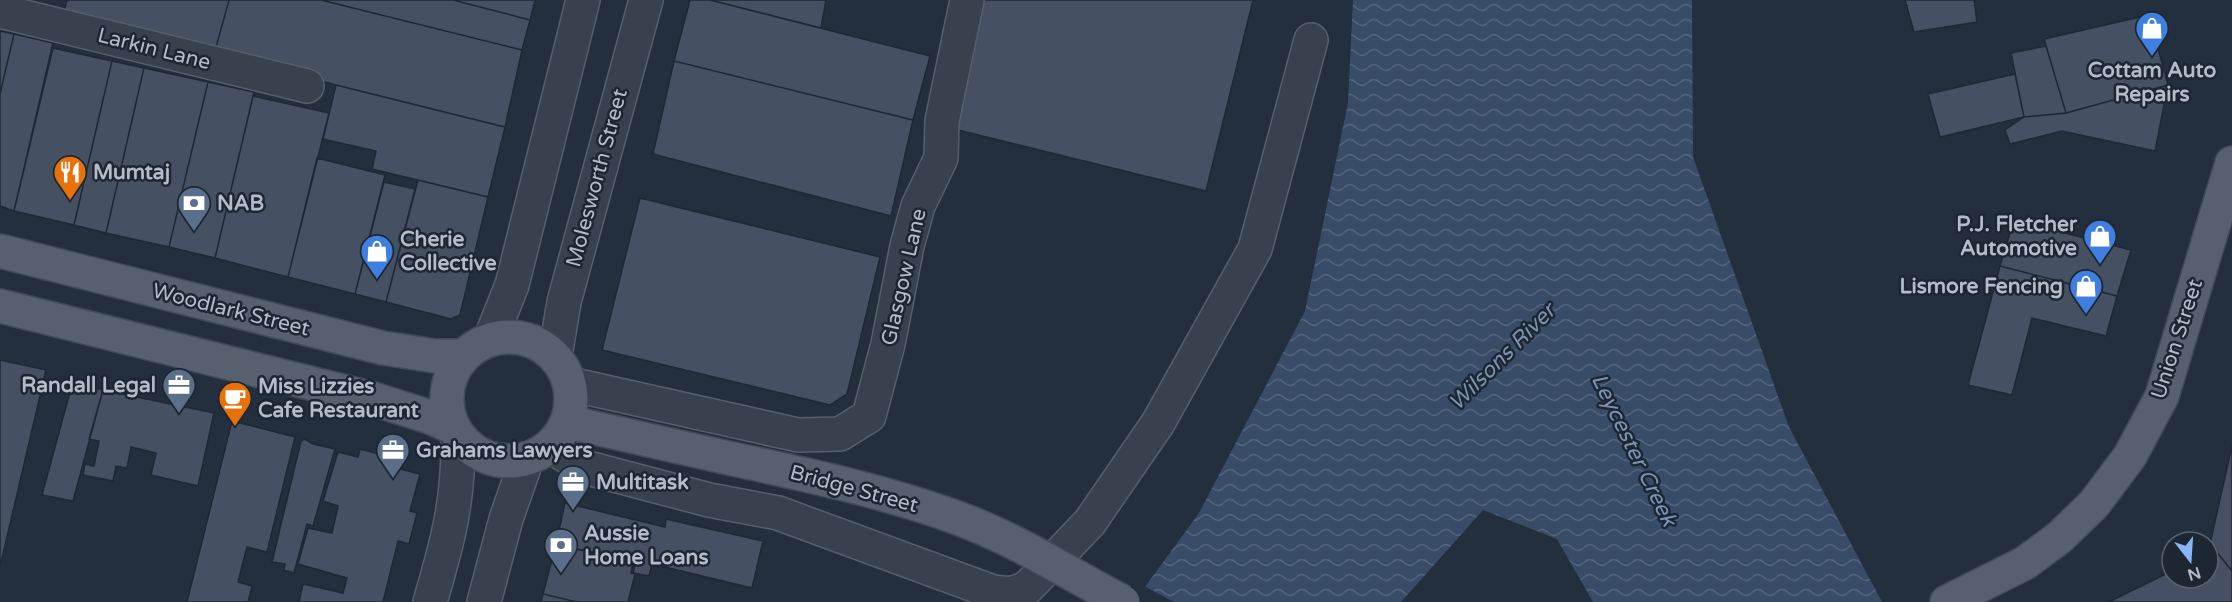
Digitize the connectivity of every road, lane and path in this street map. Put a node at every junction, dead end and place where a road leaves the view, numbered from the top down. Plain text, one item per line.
1 (583, 0) edge
2 (646, 0) edge
3 (967, 0) edge
4 (42, 10) edge
5 (0, 11) edge
6 (1311, 40) dead end
7 (307, 87) dead end
8 (2232, 163) edge
9 (0, 251) edge
10 (0, 306) edge
11 (476, 348) junction
12 (562, 370) junction
13 (455, 432) junction
14 (840, 434) joint
15 (548, 442) junction
16 (430, 602) edge
17 (484, 602) edge
18 (1123, 602) edge
19 (1947, 602) edge

1 - 11 street
2 - 12 street, Molesworth Street
3 - 14 street, Glasgow Lane
4 - 5 street, Larkin Lane
4 - 7 street, Larkin Lane
6 - 15 street
8 - 19 main road, Union Street
9 - 11 main road, Woodlark Street
10 - 13 main road
11 - 12 main road
11 - 13 main road
12 - 14 street, Bridge Street
12 - 15 main road
13 - 15 main road
13 - 16 street
15 - 17 street
15 - 18 main road, Bridge Street, bridge

